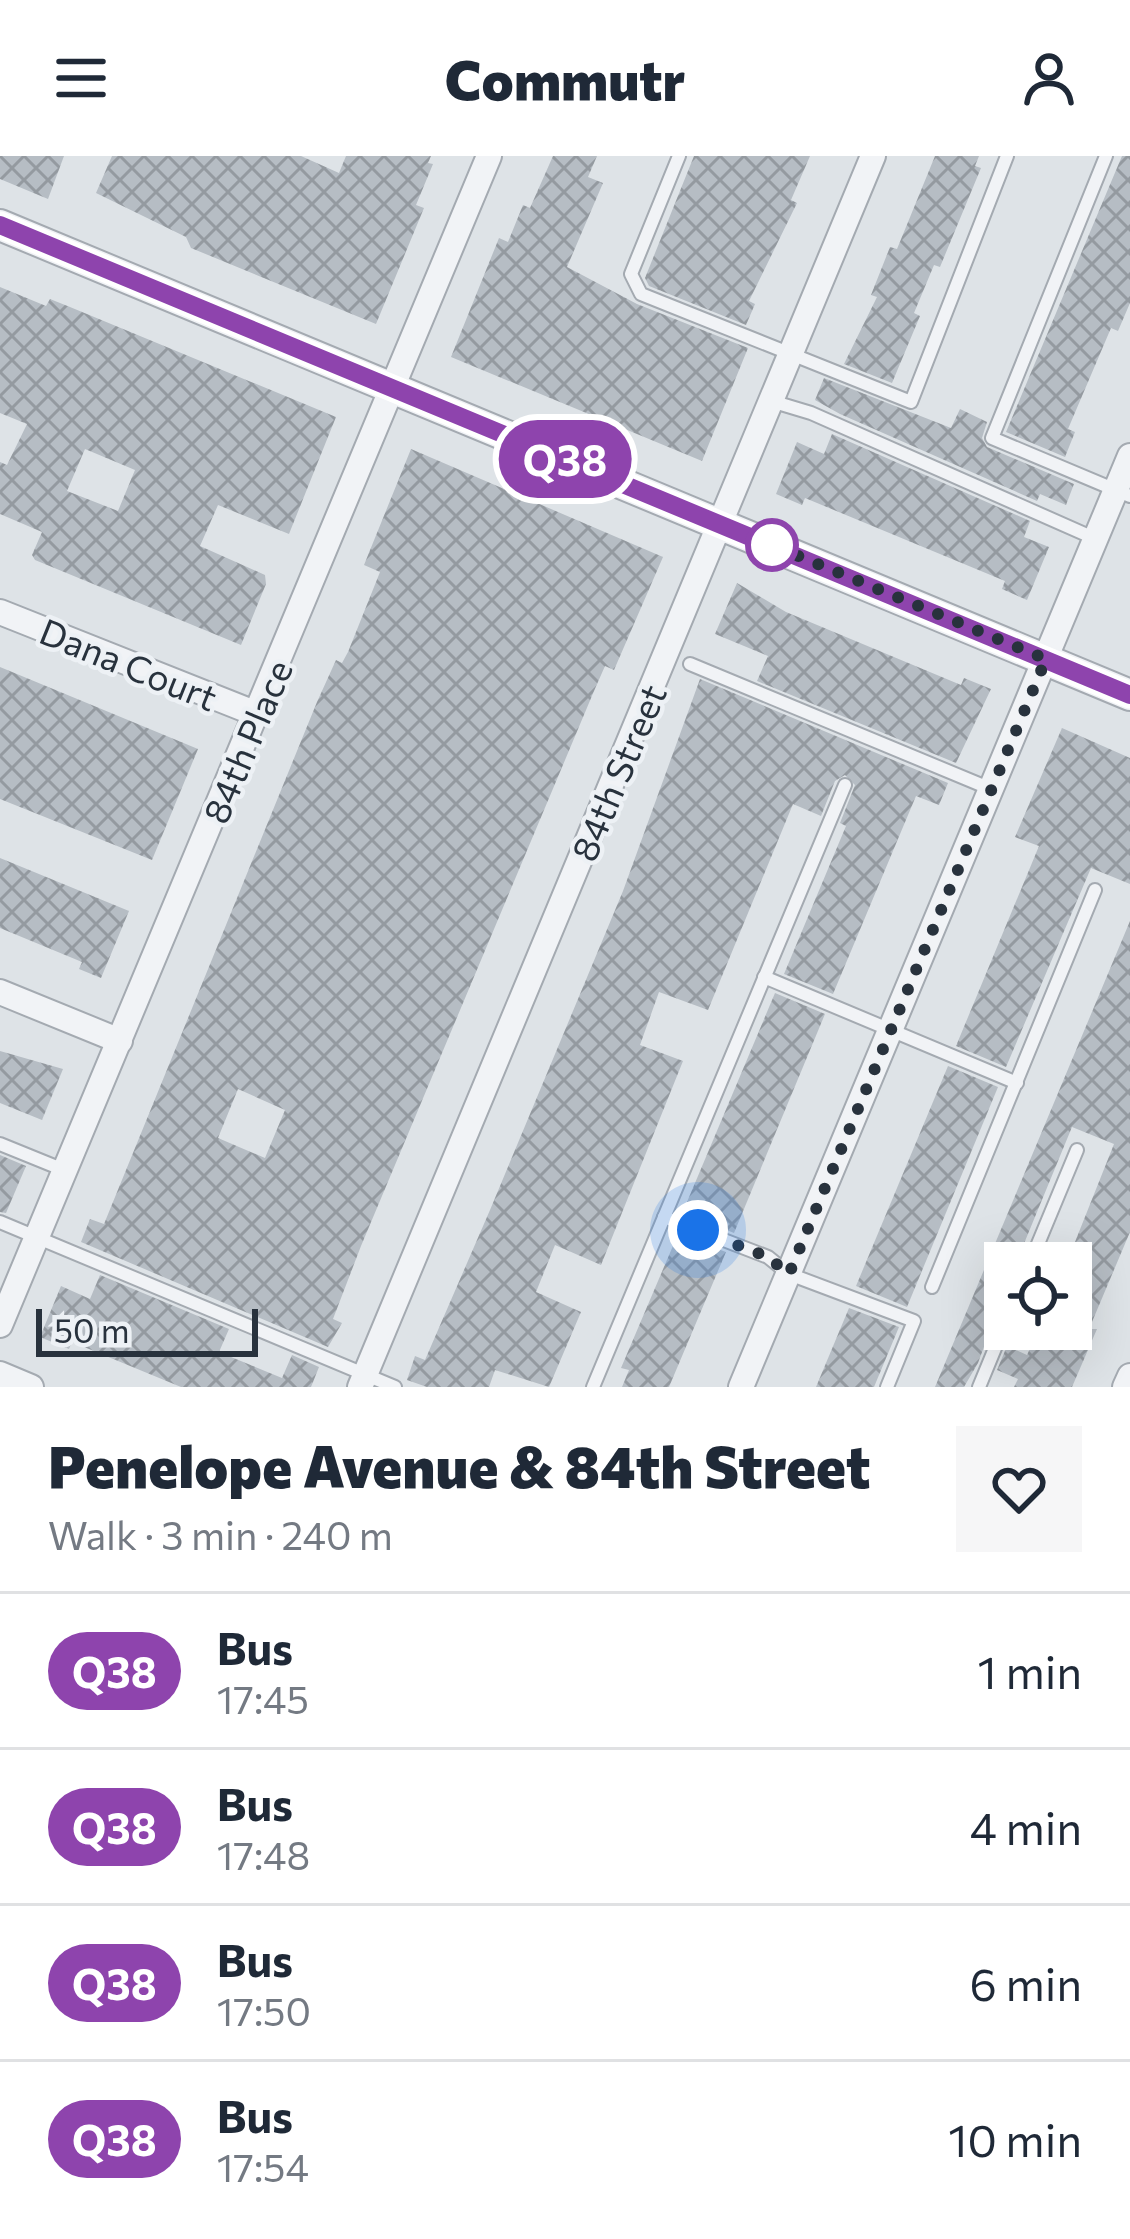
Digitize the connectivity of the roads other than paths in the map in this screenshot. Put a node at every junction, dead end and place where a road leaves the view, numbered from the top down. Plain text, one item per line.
1 (489, 156) edge
2 (679, 156) edge
3 (873, 156) edge
4 (1007, 156) edge
5 (1106, 156) edge
6 (0, 225) edge
7 (790, 355) junction
8 (393, 388) junction
9 (771, 401) junction
10 (1130, 457) edge
11 (1123, 493) edge
12 (720, 524) junction
13 (1096, 539) junction
14 (0, 612) edge
15 (1046, 659) junction
16 (690, 664) dead end
17 (1130, 695) edge
18 (257, 714) junction
19 (845, 785) dead end
20 (991, 789) junction
21 (1096, 890) dead end
22 (764, 977) junction
23 (0, 992) edge
24 (888, 1032) junction
25 (120, 1041) junction
26 (1017, 1083) junction
27 (0, 1144) edge
28 (1077, 1150) dead end
29 (65, 1171) junction
30 (664, 1217) junction
31 (0, 1222) edge
32 (37, 1237) junction
33 (1039, 1242) edge
34 (789, 1274) junction
35 (932, 1287) dead end
36 (0, 1325) edge
37 (994, 1350) edge
38 (0, 1374) edge
39 (1130, 1376) edge
40 (362, 1381) edge
41 (31, 1387) edge
42 (394, 1387) edge
43 (592, 1387) edge
44 (742, 1387) edge
45 (887, 1387) edge
46 (979, 1387) edge
47 (1125, 1387) edge

1 - 8 street, 84th Place
2 - 7 lane
3 - 7 street, 84th Street
4 - 7 lane
5 - 11 lane
6 - 8 street
7 - 9 street, 84th Street
8 - 12 street
8 - 18 street, 84th Place
9 - 12 street, 84th Street
9 - 13 lane
10 - 11 street
11 - 13 street
12 - 15 street
12 - 40 street, 84th Street
13 - 15 street
14 - 18 street, Dana Court
15 - 17 street
15 - 20 street
16 - 20 lane
18 - 25 street, 84th Place
19 - 22 lane
20 - 24 street
21 - 26 lane
22 - 24 lane
22 - 30 lane
23 - 25 street
24 - 26 lane
24 - 34 street
25 - 29 street, 84th Place
26 - 35 lane
27 - 29 lane
28 - 33 lane
29 - 32 street, 84th Place
30 - 34 lane
30 - 43 lane
31 - 32 lane
32 - 36 street, 84th Place
32 - 40 lane
34 - 44 street
34 - 45 lane
37 - 46 lane
38 - 41 street
39 - 47 street
40 - 42 lane

